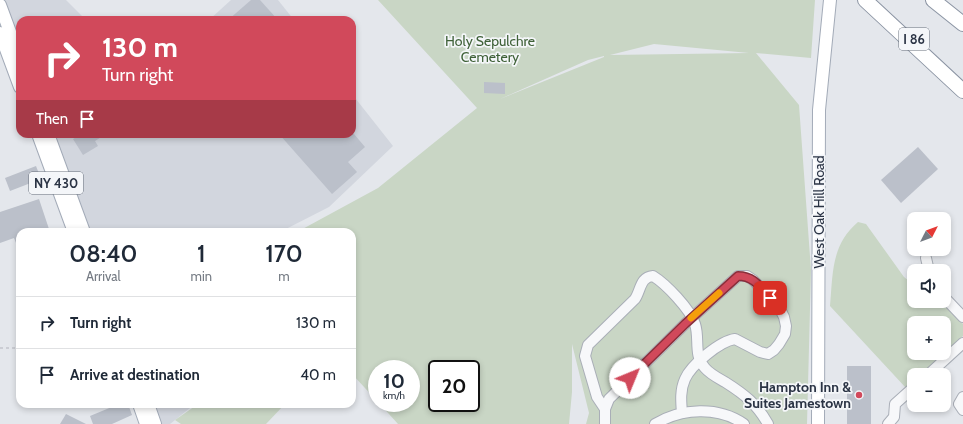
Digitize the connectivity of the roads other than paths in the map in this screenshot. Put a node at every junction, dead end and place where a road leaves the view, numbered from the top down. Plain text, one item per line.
1 (865, 0) edge
2 (933, 0) edge
3 (829, 1) edge
4 (0, 5) edge
5 (963, 24) edge
6 (0, 33) edge
7 (16, 48) edge
8 (16, 76) edge
9 (963, 78) edge
10 (963, 91) edge
11 (39, 138) edge
12 (49, 138) edge
13 (73, 228) edge
14 (83, 228) edge
15 (926, 258) dead end
16 (927, 264) edge
17 (951, 305) edge
18 (692, 318) junction
19 (963, 318) edge
20 (963, 344) edge
21 (700, 360) junction
22 (936, 368) edge
23 (907, 394) edge
24 (963, 397) edge
25 (140, 408) edge
26 (149, 408) edge
27 (605, 408) junction
28 (963, 410) edge
29 (682, 413) junction
30 (146, 424) edge
31 (155, 424) edge
32 (605, 424) edge
33 (655, 424) edge
34 (744, 424) edge
35 (768, 424) edge
36 (818, 424) edge
37 (888, 424) edge

1 - 9 highway, I 86
1 - 10 highway
2 - 5 highway
3 - 36 main road, West Oak Hill Road
4 - 7 main road
6 - 8 main road
11 - 13 main road, NY 430
12 - 14 main road, NY 430
15 - 16 street
17 - 19 street
18 - 21 street
18 - 21 street
18 - 27 street
18 - 27 street
20 - 22 street
21 - 29 street
21 - 35 street
23 - 37 street
24 - 28 street
25 - 30 main road
26 - 31 main road
27 - 32 street
29 - 33 street
29 - 34 street

